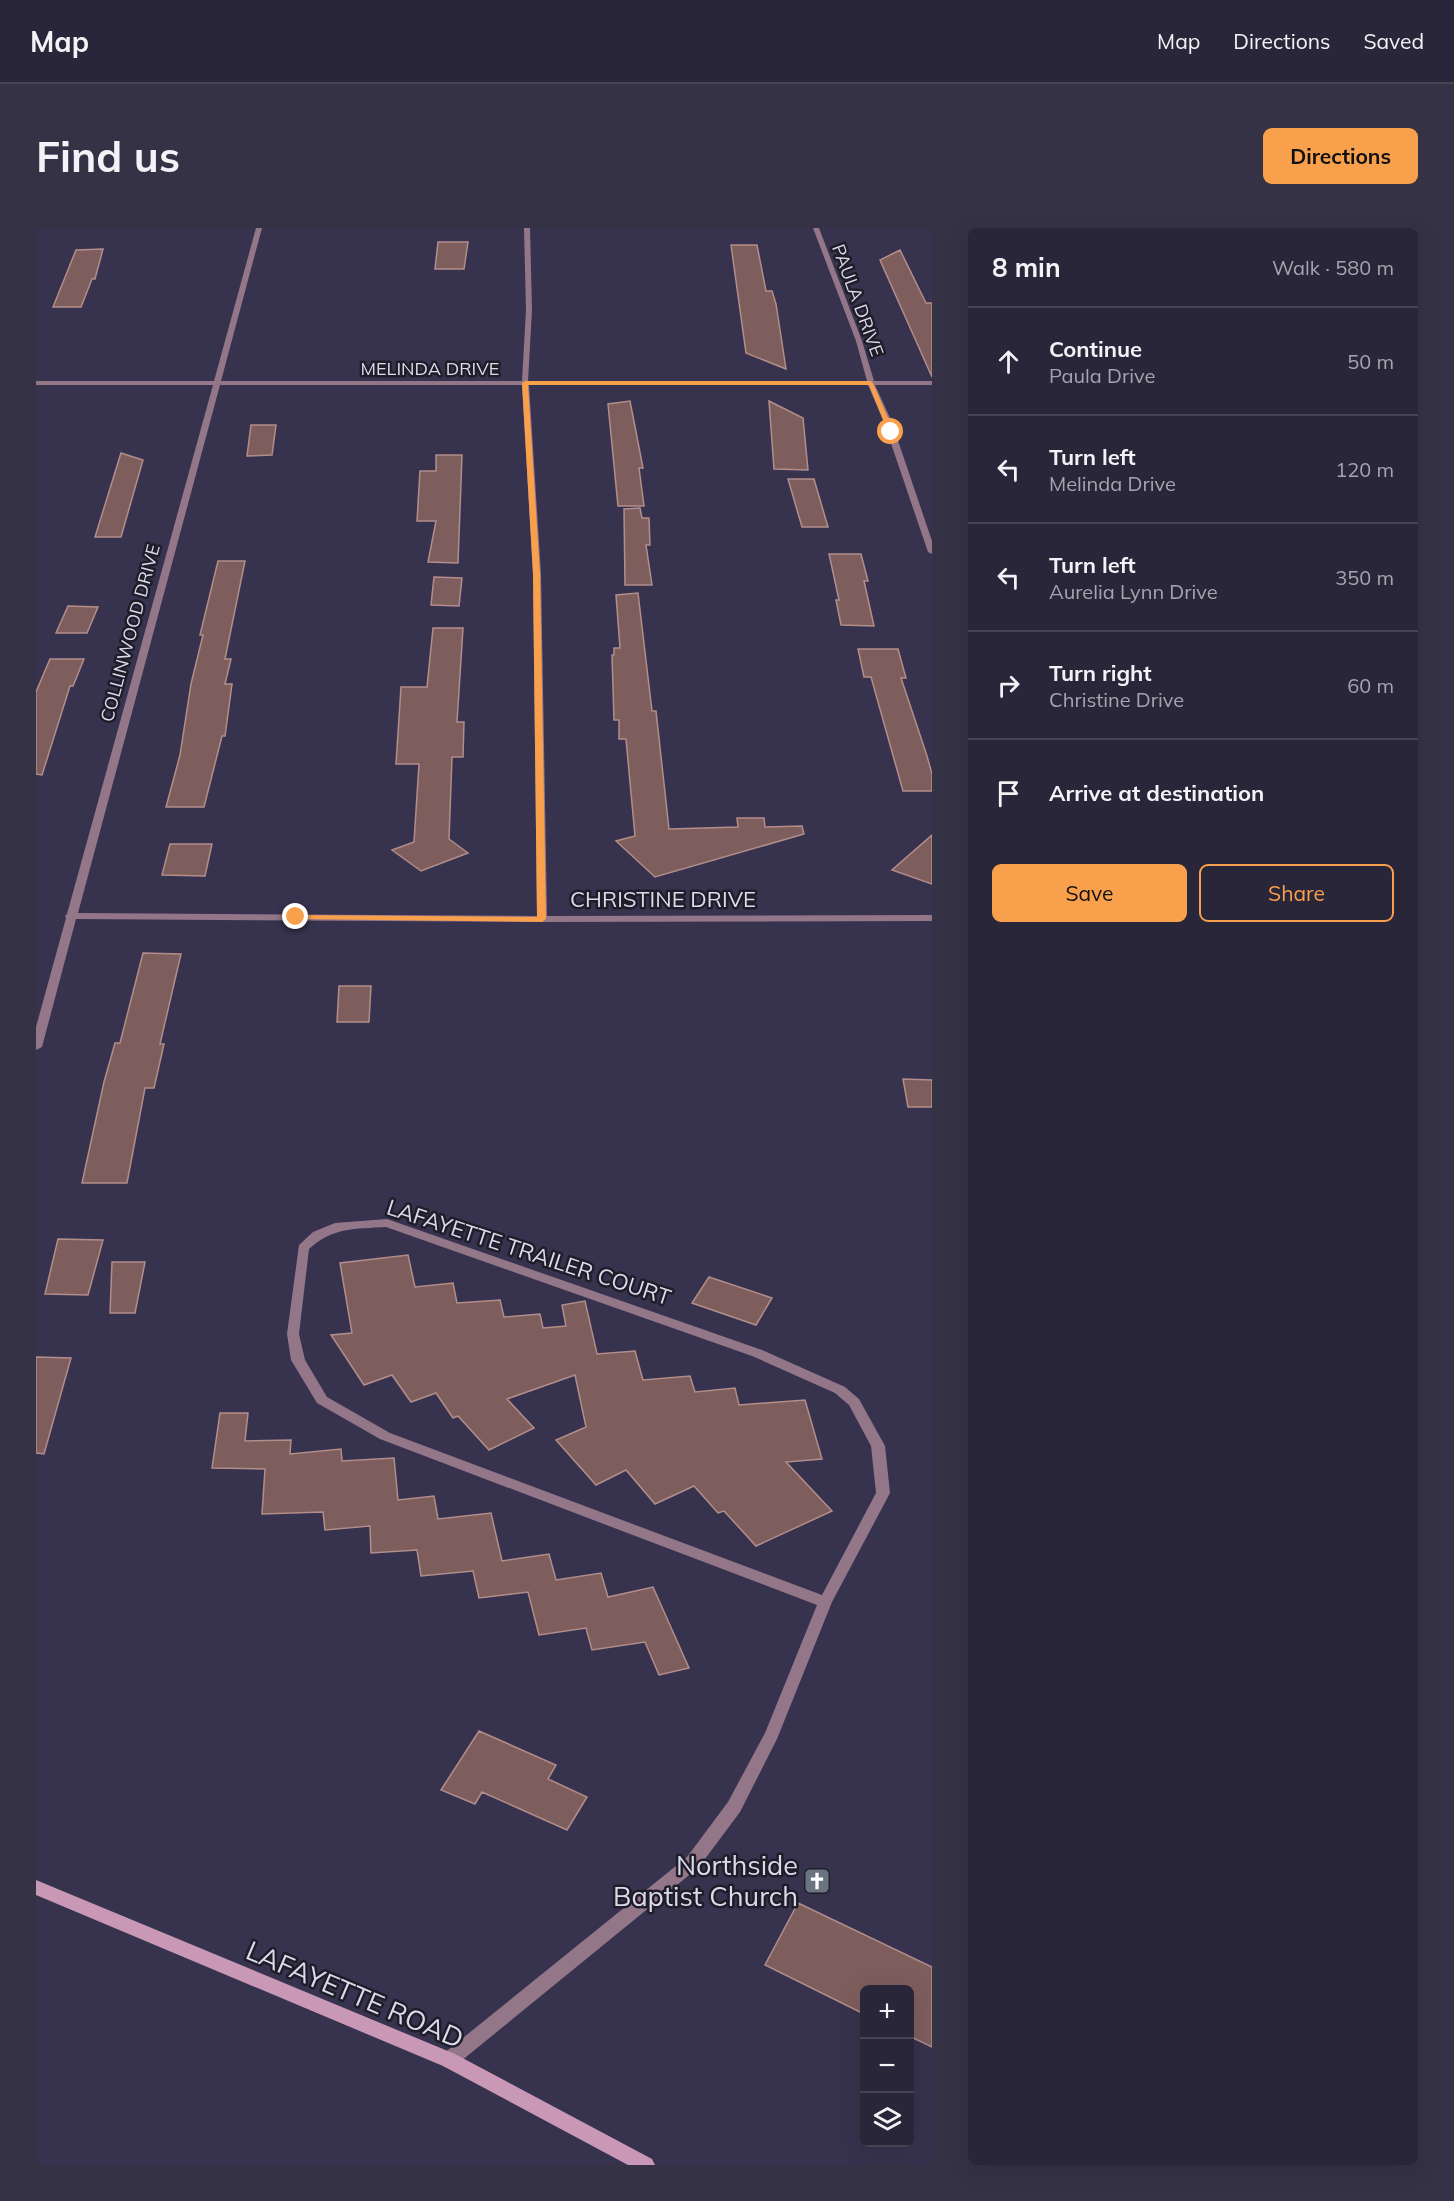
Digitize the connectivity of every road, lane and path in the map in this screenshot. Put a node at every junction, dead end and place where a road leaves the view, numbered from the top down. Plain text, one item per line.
1 (259, 228) edge
2 (527, 228) edge
3 (816, 228) edge
4 (36, 383) edge
5 (216, 383) junction
6 (525, 383) junction
7 (871, 383) junction
8 (932, 383) edge
9 (932, 552) edge
10 (70, 916) junction
11 (932, 918) edge
12 (542, 919) junction
13 (36, 1047) edge
14 (825, 1602) junction
15 (36, 1887) edge
16 (449, 2060) junction
17 (646, 2165) edge

1 - 5 street, COLLINWOOD DRIVE
2 - 6 street
3 - 7 street, PAULA DRIVE
4 - 5 street, MELINDA DRIVE
5 - 6 street, MELINDA DRIVE
5 - 10 street, COLLINWOOD DRIVE
6 - 7 street, MELINDA DRIVE
6 - 12 street
7 - 8 street, MELINDA DRIVE
7 - 9 street, PAULA DRIVE
10 - 12 street, CHRISTINE DRIVE
10 - 13 street, COLLINWOOD DRIVE
11 - 12 street, CHRISTINE DRIVE
14 - 14 street, LAFAYETTE TRAILER COURT
14 - 16 street, LAFAYETTE TRAILER COURT
15 - 16 main road, LAFAYETTE ROAD
16 - 17 main road, LAFAYETTE ROAD

